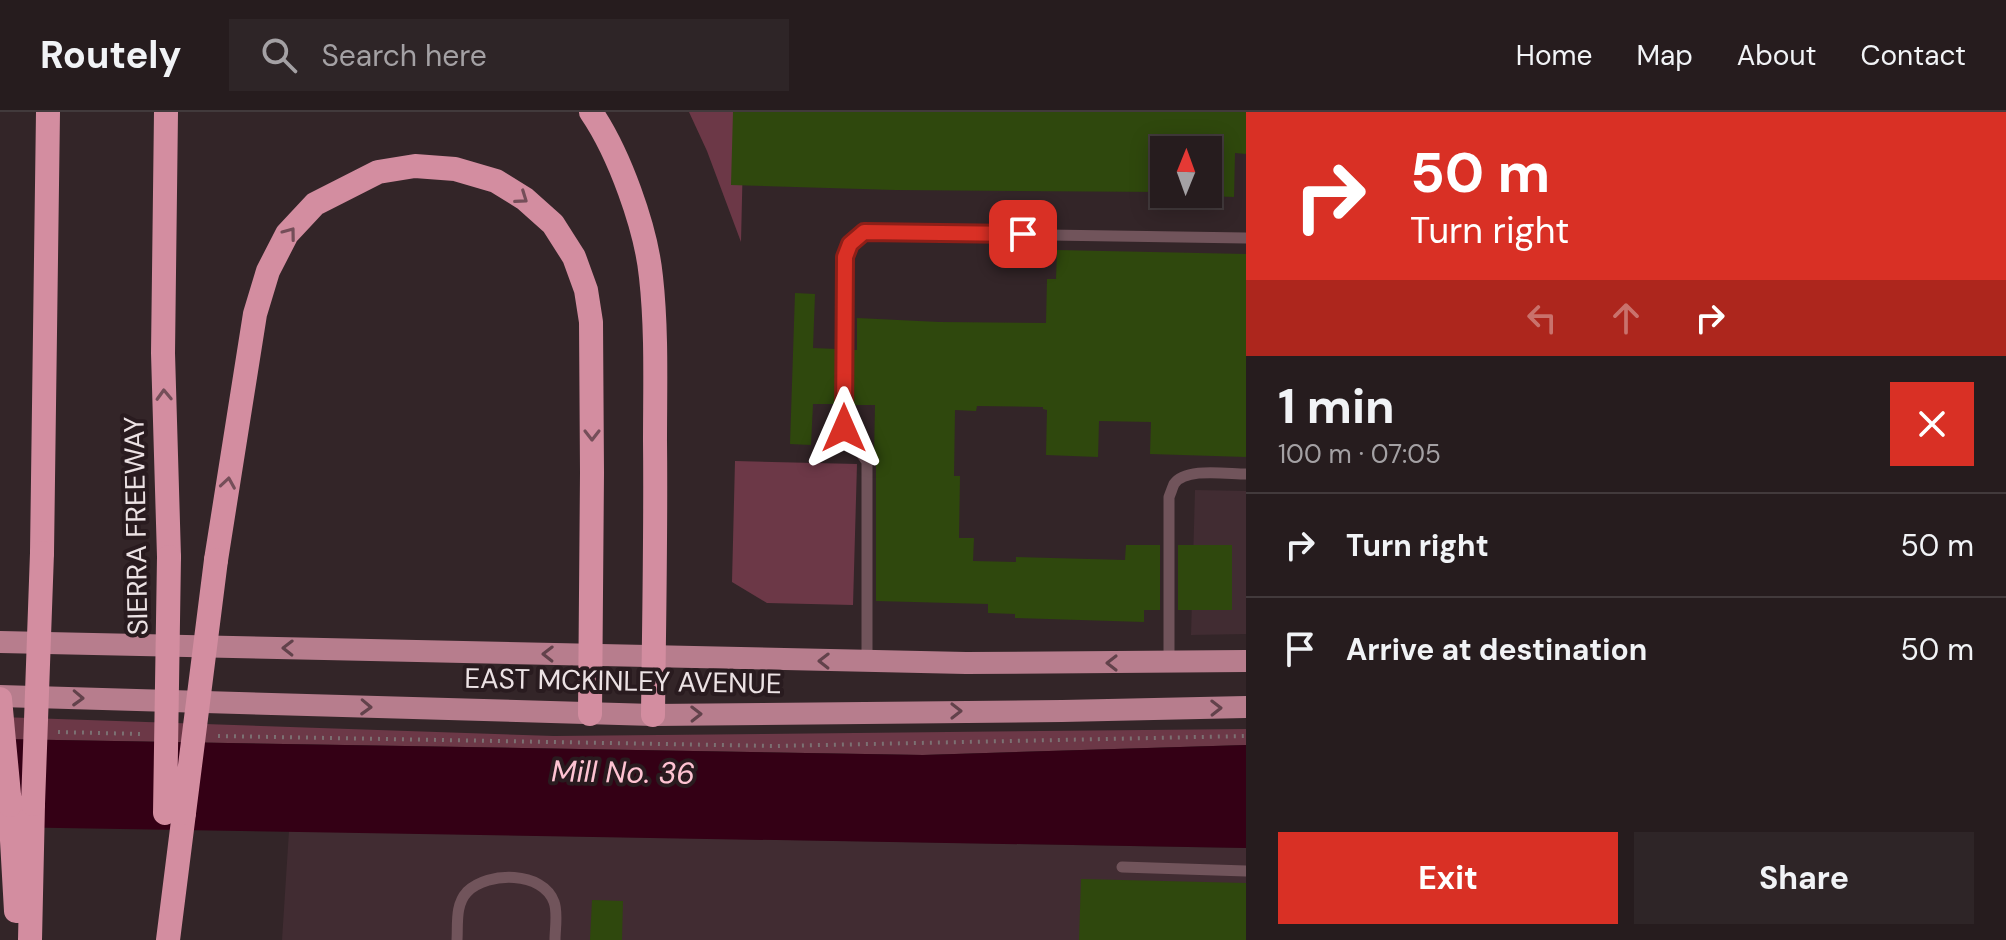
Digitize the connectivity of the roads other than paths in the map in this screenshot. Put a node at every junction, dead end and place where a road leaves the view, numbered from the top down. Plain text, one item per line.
1 (48, 112) edge
2 (166, 112) edge
3 (591, 112) edge
4 (1246, 238) edge
5 (1246, 474) edge
6 (0, 642) edge
7 (591, 655) junction
8 (654, 657) junction
9 (867, 661) junction
10 (1246, 661) edge
11 (1169, 663) junction
12 (0, 697) edge
13 (1246, 707) edge
14 (590, 714) junction
15 (653, 715) junction
16 (21, 805) junction
17 (175, 813) junction
18 (1122, 867) dead end
19 (1246, 871) edge
20 (18, 940) edge
21 (30, 940) edge
22 (166, 940) edge
23 (457, 940) edge
24 (555, 940) edge

1 - 16 highway, bridge
17 -> 2 highway, SIERRA FREEWAY, bridge
3 - 8 highway
4 - 9 lane
5 - 11 lane
7 -> 6 main road, EAST MCKINLEY AVENUE
7 - 8 main road, EAST MCKINLEY AVENUE
7 - 14 highway
17 -> 7 highway, bridge
9 -> 8 main road, EAST MCKINLEY AVENUE
8 - 15 highway
11 -> 9 main road, EAST MCKINLEY AVENUE
10 - 11 main road, EAST MCKINLEY AVENUE
12 -> 14 main road, EAST MCKINLEY AVENUE
12 - 16 highway, bridge
15 -> 13 main road, EAST MCKINLEY AVENUE
14 - 15 main road, EAST MCKINLEY AVENUE
16 - 20 highway
16 - 21 highway
17 - 22 highway, SIERRA FREEWAY
18 - 19 lane
23 - 24 lane

